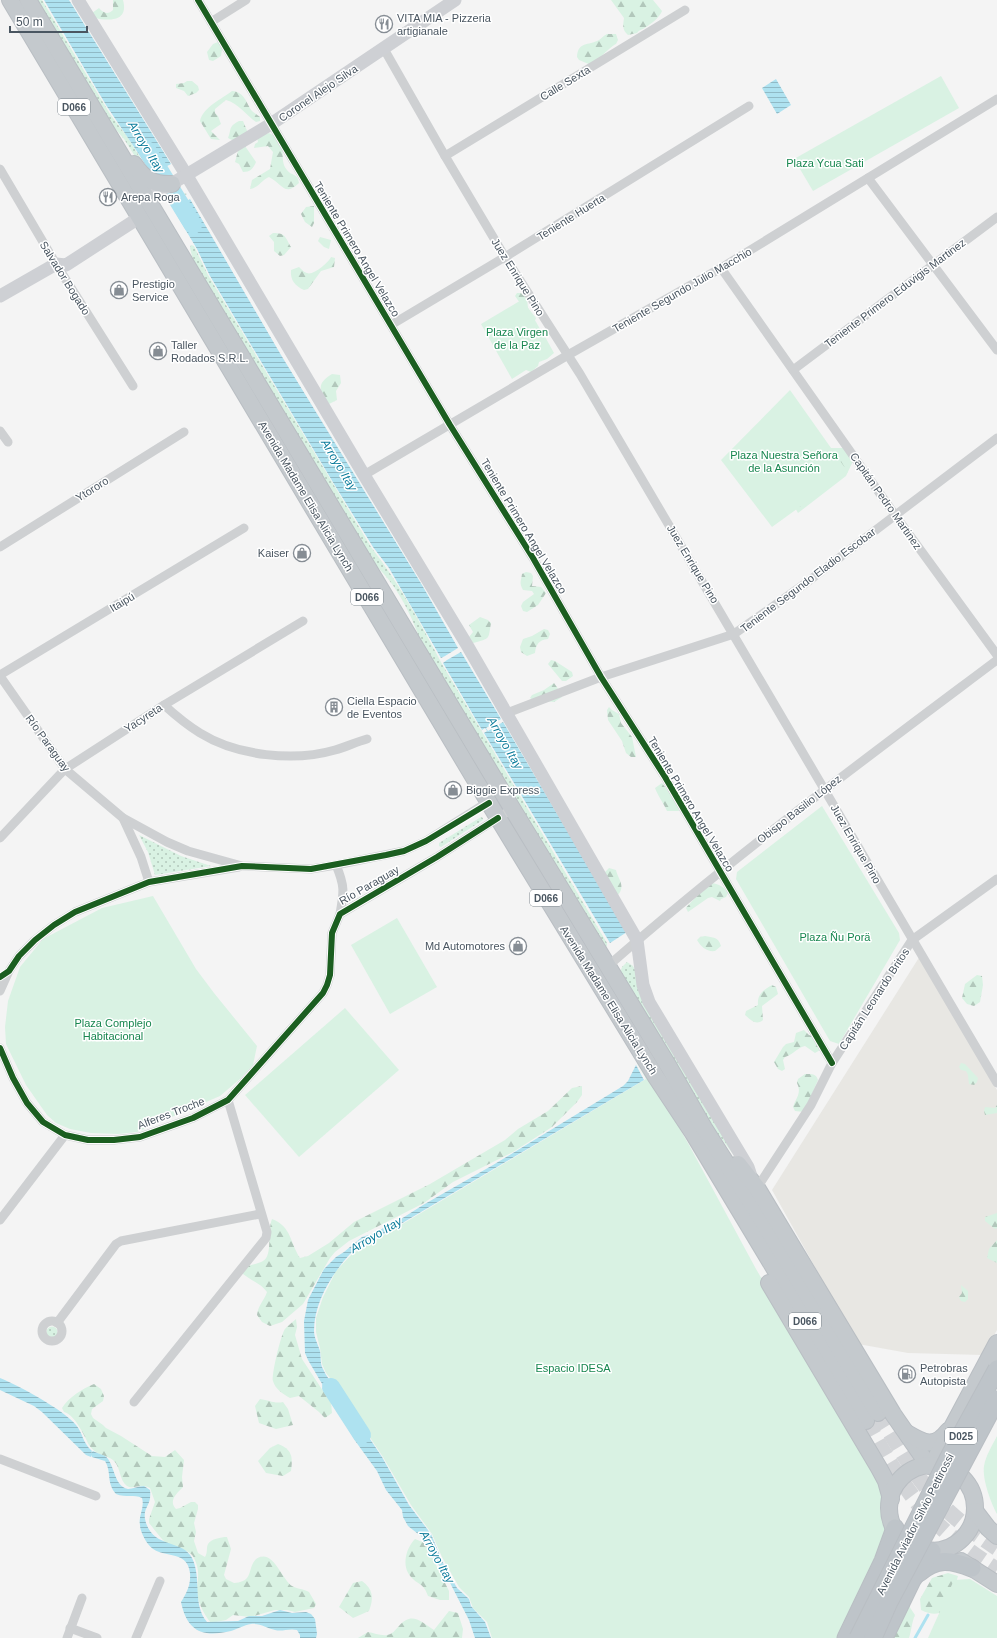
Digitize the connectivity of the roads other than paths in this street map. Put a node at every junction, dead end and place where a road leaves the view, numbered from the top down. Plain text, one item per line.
1 (10, 0) edge
2 (21, 0) edge
3 (28, 0) edge
4 (78, 0) edge
5 (198, 0) edge
6 (246, 0) edge
7 (455, 0) edge
8 (685, 10) dead end
9 (211, 22) junction
10 (53, 42) junction
11 (384, 49) junction
12 (997, 99) edge
13 (749, 106) dead end
14 (271, 124) junction
15 (445, 156) junction
16 (0, 169) edge
17 (868, 178) junction
18 (166, 185) junction
19 (138, 216) junction
20 (997, 217) edge
21 (505, 257) junction
22 (56, 264) junction
23 (933, 264) junction
24 (720, 268) junction
25 (0, 296) edge
26 (391, 325) junction
27 (997, 350) edge
28 (568, 355) junction
29 (793, 370) junction
30 (133, 386) dead end
31 (450, 425) junction
32 (0, 431) edge
33 (184, 432) dead end
34 (997, 438) edge
35 (8, 442) dead end
36 (364, 475) junction
37 (895, 515) junction
38 (244, 528) dead end
39 (0, 546) edge
40 (303, 621) dead end
41 (734, 634) junction
42 (997, 655) edge
43 (997, 660) edge
44 (0, 676) edge
45 (601, 677) junction
46 (164, 705) junction
47 (507, 713) junction
48 (367, 739) dead end
49 (65, 769) junction
50 (824, 788) junction
51 (501, 790) junction
52 (489, 802) junction
53 (512, 809) junction
54 (123, 818) junction
55 (498, 818) junction
56 (0, 838) edge
57 (336, 865) junction
58 (242, 866) junction
59 (720, 871) junction
60 (997, 879) edge
61 (149, 882) junction
62 (340, 914) junction
63 (637, 940) junction
64 (912, 940) junction
65 (608, 966) junction
66 (9, 971) junction
67 (0, 978) edge
68 (0, 991) edge
69 (0, 1048) edge
70 (2, 1059) edge
71 (832, 1063) junction
72 (997, 1083) edge
73 (228, 1100) junction
74 (685, 1109) junction
75 (65, 1135) junction
76 (753, 1184) junction
77 (260, 1214) junction
78 (0, 1220) edge
79 (57, 1323) dead end
80 (997, 1343) edge
81 (997, 1369) edge
82 (997, 1399) edge
83 (134, 1402) dead end
84 (997, 1415) edge
85 (872, 1417) tunnel mouth
86 (952, 1426) junction
87 (906, 1433) junction
88 (0, 1459) edge
89 (930, 1466) junction
90 (971, 1490) junction
91 (96, 1496) dead end
92 (891, 1499) junction
93 (975, 1511) junction
94 (895, 1528) junction
95 (997, 1536) edge
96 (938, 1550) junction
97 (972, 1568) junction
98 (912, 1580) junction
99 (160, 1582) dead end
100 (997, 1584) edge
101 (82, 1598) dead end
102 (70, 1628) junction
103 (67, 1638) edge
104 (97, 1638) edge
105 (136, 1638) edge
106 (846, 1638) edge
107 (858, 1638) edge
108 (873, 1638) edge
109 (884, 1638) edge

1 - 19 highway, Avenida Madame Elisa Alicia Lynch / D066
2 - 10 highway
3 - 10 highway, Avenida Madame Elisa Alicia Lynch / D066
4 - 18 main road
5 - 9 street, Teniente Primero Angel Velazco
6 - 9 street
7 - 11 main road, Coronel Alejo Silva
8 - 15 street, Calle Sexta
9 - 14 street, Teniente Primero Angel Velazco
10 - 18 highway, Avenida Madame Elisa Alicia Lynch / D066
11 - 14 main road, Coronel Alejo Silva
11 - 15 street, Juez Enrique Pino
12 - 17 street, Teniente Segundo Julio Macchio
13 - 21 street, Teniente Huerta
14 - 18 main road, Coronel Alejo Silva
14 - 26 street, Teniente Primero Angel Velazco
15 - 21 street, Juez Enrique Pino
16 - 22 street, Salvador Bogado
17 - 23 street
17 - 24 street, Teniente Segundo Julio Macchio
18 - 19 highway, Coronel Alejo Silva
18 - 36 main road
18 - 51 highway, Avenida Madame Elisa Alicia Lynch / D066
19 - 22 main road, Coronel Alejo Silva
19 - 52 highway, Avenida Madame Elisa Alicia Lynch / D066
20 - 23 street, Teniente Primero Eduvigis Martinez
21 - 26 street, Teniente Huerta
21 - 28 street, Juez Enrique Pino
22 - 25 main road, Coronel Alejo Silva
22 - 30 street, Salvador Bogado
23 - 27 street
23 - 29 street, Teniente Primero Eduvigis Martinez
24 - 28 street, Teniente Segundo Julio Macchio
24 - 29 street, Capitán Pedro Martinez
26 - 31 street, Teniente Primero Angel Velazco
28 - 31 street, Teniente Segundo Julio Macchio
28 - 41 street, Juez Enrique Pino
29 - 37 street, Capitán Pedro Martinez
31 - 36 street, Teniente Segundo Julio Macchio
31 - 45 street, Teniente Primero Angel Velazco
32 - 35 street
33 - 39 street, Ytororo
34 - 37 street, Teniente Segundo Eladio Escobar
36 - 47 main road
37 - 41 street, Teniente Segundo Eladio Escobar
37 - 42 street, Capitán Pedro Martinez
38 - 44 street, Itaipú
40 - 46 street, Yacyreta
41 - 45 street, Teniente Segundo Eladio Escobar
41 - 50 street, Juez Enrique Pino
43 - 50 street, Obispo Basilio López
44 - 49 street, Río Paraguay
45 - 47 street, Teniente Segundo Eladio Escobar
45 - 59 street, Teniente Primero Angel Velazco
46 - 48 street
46 - 49 street, Yacyreta
47 - 63 main road
49 - 54 street, Río Paraguay
49 - 56 street, Yacyreta
50 - 59 street, Obispo Basilio López
50 - 64 street, Juez Enrique Pino
51 - 52 street, Río Paraguay
51 - 53 highway, Avenida Madame Elisa Alicia Lynch / D066
52 - 55 highway, Avenida Madame Elisa Alicia Lynch / D066
52 - 57 street, Río Paraguay
53 - 55 street, Río Paraguay
53 - 65 highway, Avenida Madame Elisa Alicia Lynch / D066
54 - 58 street, Río Paraguay
54 - 61 street
55 - 62 street, Río Paraguay
55 - 74 highway, Avenida Madame Elisa Alicia Lynch / D066
57 - 58 street, Río Paraguay
57 - 62 street
58 - 61 street
59 - 63 street, Obispo Basilio López
59 - 71 street, Teniente Primero Angel Velazco
60 - 64 street, Capitán Leonardo Britos
61 - 66 street
62 - 73 street, Río Paraguay
63 - 65 street, Obispo Basilio López
63 - 76 main road
64 - 71 street, Capitán Leonardo Britos
64 - 72 street, Juez Enrique Pino
65 - 74 highway, Avenida Madame Elisa Alicia Lynch / D066
66 - 67 street
66 - 68 street
69 - 70 street, Alferes Troche
70 - 75 street, Alferes Troche
71 - 76 street, Capitán Leonardo Britos
73 - 75 street, Alferes Troche
73 - 77 street
74 - 76 highway
74 - 85 highway, Avenida Madame Elisa Alicia Lynch / D066
74 - 92 highway
75 - 78 street
76 - 87 highway
77 - 79 street
77 - 83 street
80 - 86 highway
81 - 107 highway, Avenida Aviador Silvio Pettirossi / D025, bridge
82 - 108 highway, Avenida Aviador Silvio Pettirossi / D025, bridge
84 - 90 highway
86 - 87 highway
86 - 89 highway
87 - 89 highway
88 - 91 street
89 - 90 highway
89 - 92 highway
90 - 93 highway
92 - 94 highway
93 - 95 highway
93 - 96 highway
94 - 96 highway
94 - 106 highway
96 - 97 highway
96 - 98 highway
97 - 98 highway
97 - 100 highway
98 - 109 highway
99 - 105 street
101 - 102 street
102 - 103 street
102 - 104 street

